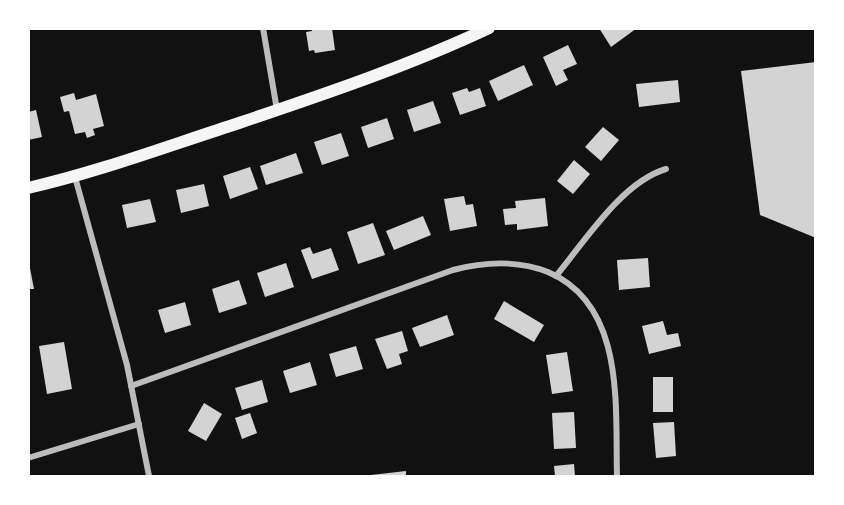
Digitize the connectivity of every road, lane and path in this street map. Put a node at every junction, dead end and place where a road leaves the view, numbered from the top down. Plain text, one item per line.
1 (263, 28) edge
2 (489, 28) edge
3 (277, 110) junction
4 (666, 169) dead end
5 (75, 177) junction
6 (28, 189) edge
7 (556, 276) junction
8 (131, 386) junction
9 (139, 424) junction
10 (28, 458) edge
11 (149, 477) edge
12 (616, 477) edge

1 - 3 street
2 - 3 main road
3 - 5 main road
4 - 7 street
5 - 6 main road
5 - 8 street
7 - 8 street
7 - 12 street
8 - 9 street
9 - 10 street
9 - 11 street

